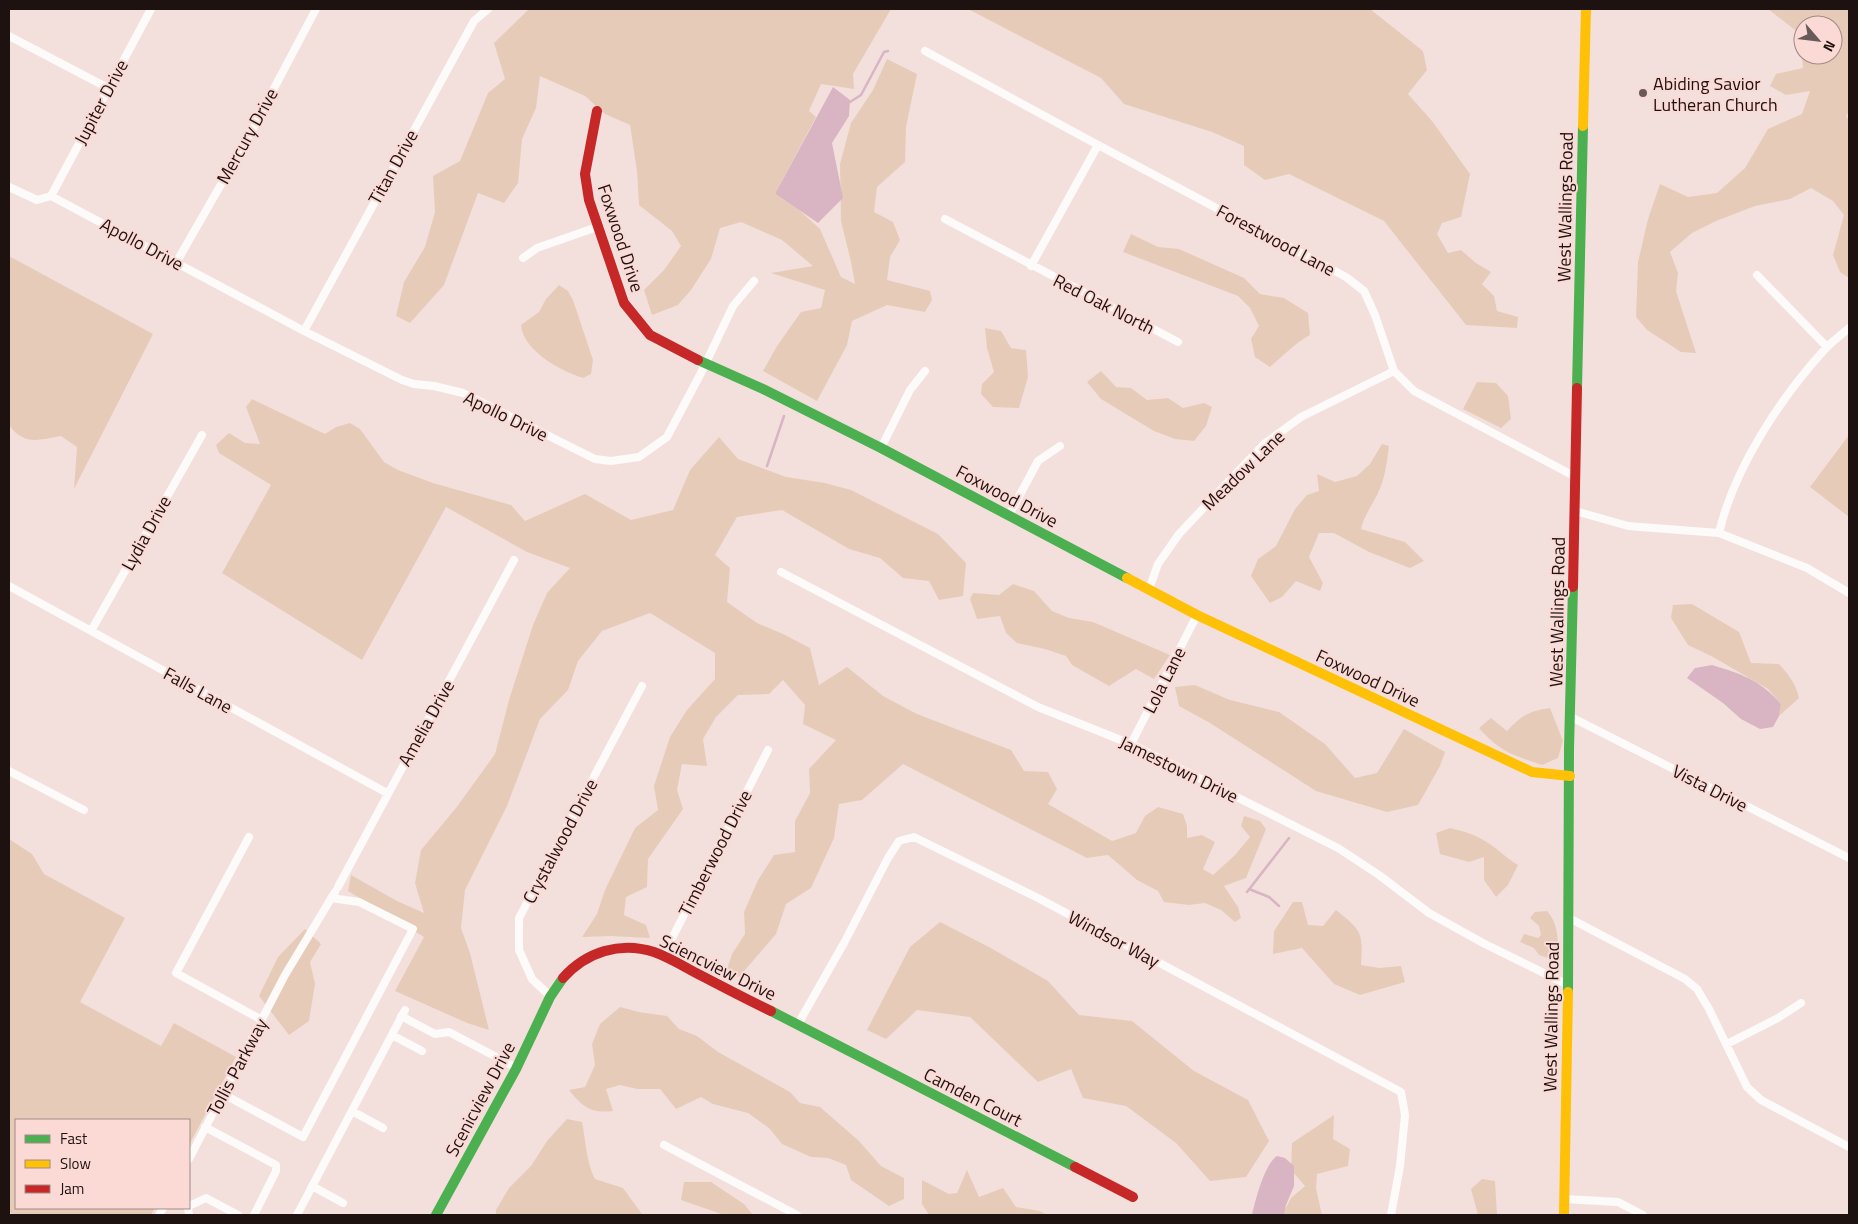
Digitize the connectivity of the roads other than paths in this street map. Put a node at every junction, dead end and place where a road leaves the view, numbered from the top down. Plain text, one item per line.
1 (151, 9) edge
2 (316, 9) edge
3 (488, 9) edge
4 (1586, 9) edge
5 (9, 36) edge
6 (925, 51) dead end
7 (108, 88) junction
8 (597, 111) dead end
9 (1098, 145) junction
10 (9, 188) edge
11 (51, 196) junction
12 (945, 219) dead end
13 (598, 227) junction
14 (523, 258) dead end
15 (176, 263) junction
16 (1031, 266) junction
17 (1757, 275) dead end
18 (754, 280) dead end
19 (1849, 328) edge
20 (304, 331) junction
21 (1178, 342) dead end
22 (1826, 347) junction
23 (706, 364) junction
24 (925, 371) dead end
25 (1394, 371) junction
26 (202, 435) dead end
27 (1060, 446) dead end
28 (881, 448) junction
29 (1574, 476) junction
30 (1575, 511) junction
31 (1009, 515) junction
32 (1719, 533) junction
33 (514, 560) dead end
34 (781, 572) dead end
35 (9, 586) edge
36 (1149, 589) junction
37 (1849, 593) edge
38 (1197, 615) junction
39 (91, 631) junction
40 (642, 686) dead end
41 (1570, 718) junction
42 (1131, 744) junction
43 (768, 750) dead end
44 (9, 770) edge
45 (1570, 776) junction
46 (387, 793) junction
47 (84, 810) dead end
48 (249, 837) dead end
49 (1849, 858) edge
50 (335, 892) junction
51 (1569, 918) junction
52 (663, 956) junction
53 (285, 975) joint
54 (1568, 985) junction
55 (550, 996) junction
56 (1801, 1003) dead end
57 (262, 1020) junction
58 (798, 1024) junction
59 (392, 1035) junction
60 (1727, 1044) junction
61 (422, 1051) dead end
62 (516, 1068) junction
63 (223, 1094) junction
64 (352, 1111) junction
65 (205, 1127) junction
66 (382, 1128) dead end
67 (664, 1145) dead end
68 (1849, 1147) edge
69 (190, 1157) edge
70 (312, 1186) junction
71 (1133, 1198) dead end
72 (1564, 1199) junction
73 (344, 1202) dead end
74 (190, 1206) edge
75 (238, 1215) edge
76 (254, 1215) edge
77 (297, 1215) edge
78 (436, 1215) edge
79 (797, 1215) edge
80 (1391, 1215) edge
81 (1564, 1215) edge
82 (1643, 1215) edge

1 - 7 street, Jupiter Drive
2 - 15 street, Mercury Drive
3 - 20 street, Titan Drive
4 - 29 street, West Wallings Road
5 - 7 street
6 - 9 street, Forestwood Lane
7 - 11 street, Jupiter Drive
8 - 13 street, Foxwood Drive
9 - 16 street
9 - 25 street, Forestwood Lane
10 - 11 street
11 - 15 street, Apollo Drive
12 - 16 street, Red Oak North
13 - 14 street
13 - 23 street, Foxwood Drive
15 - 20 street, Apollo Drive
16 - 21 street, Red Oak North
17 - 22 street
18 - 23 street, Apollo Drive
19 - 22 street
20 - 23 street, Apollo Drive
22 - 32 street
23 - 28 street, Foxwood Drive
24 - 28 street
25 - 29 street, Forestwood Lane
25 - 36 street, Meadow Lane
26 - 39 street, Lydia Drive
27 - 31 street
28 - 31 street, Foxwood Drive
29 - 30 street, West Wallings Road
30 - 32 street
30 - 41 street, West Wallings Road
31 - 36 street, Foxwood Drive
32 - 37 street
33 - 46 street, Amelia Drive
34 - 42 street, Jamestown Drive
35 - 39 street, Falls Lane
36 - 38 street, Foxwood Drive
38 - 42 street, Lola Lane
38 - 45 street, Foxwood Drive
39 - 46 street, Falls Lane
40 - 55 street, Crystalwood Drive
41 - 45 street, West Wallings Road
41 - 49 street, Vista Drive
42 - 54 street, Jamestown Drive
43 - 52 street, Timberwood Drive
44 - 47 street
45 - 51 street, West Wallings Road
46 - 50 street, Amelia Drive
48 - 57 street
50 - 53 street, Amelia Drive
50 - 63 street
51 - 54 street, West Wallings Road
51 - 60 street
52 - 55 street, Sciencview Drive
52 - 58 street, Sciencview Drive
53 - 57 street, Tollis Parkway
54 - 72 street, West Wallings Road
55 - 62 street, Scenicview Drive
56 - 60 street
57 - 63 street, Tollis Parkway
58 - 71 street, Camden Court
58 - 80 street, Windsor Way
59 - 61 street
59 - 62 street
59 - 64 street
60 - 68 street
62 - 78 street, Scenicview Drive
63 - 65 street, Tollis Parkway
64 - 66 street
64 - 70 street
65 - 69 street, Tollis Parkway
65 - 76 street
67 - 79 street
70 - 73 street
70 - 77 street
72 - 81 street, West Wallings Road
72 - 82 street
74 - 75 street

